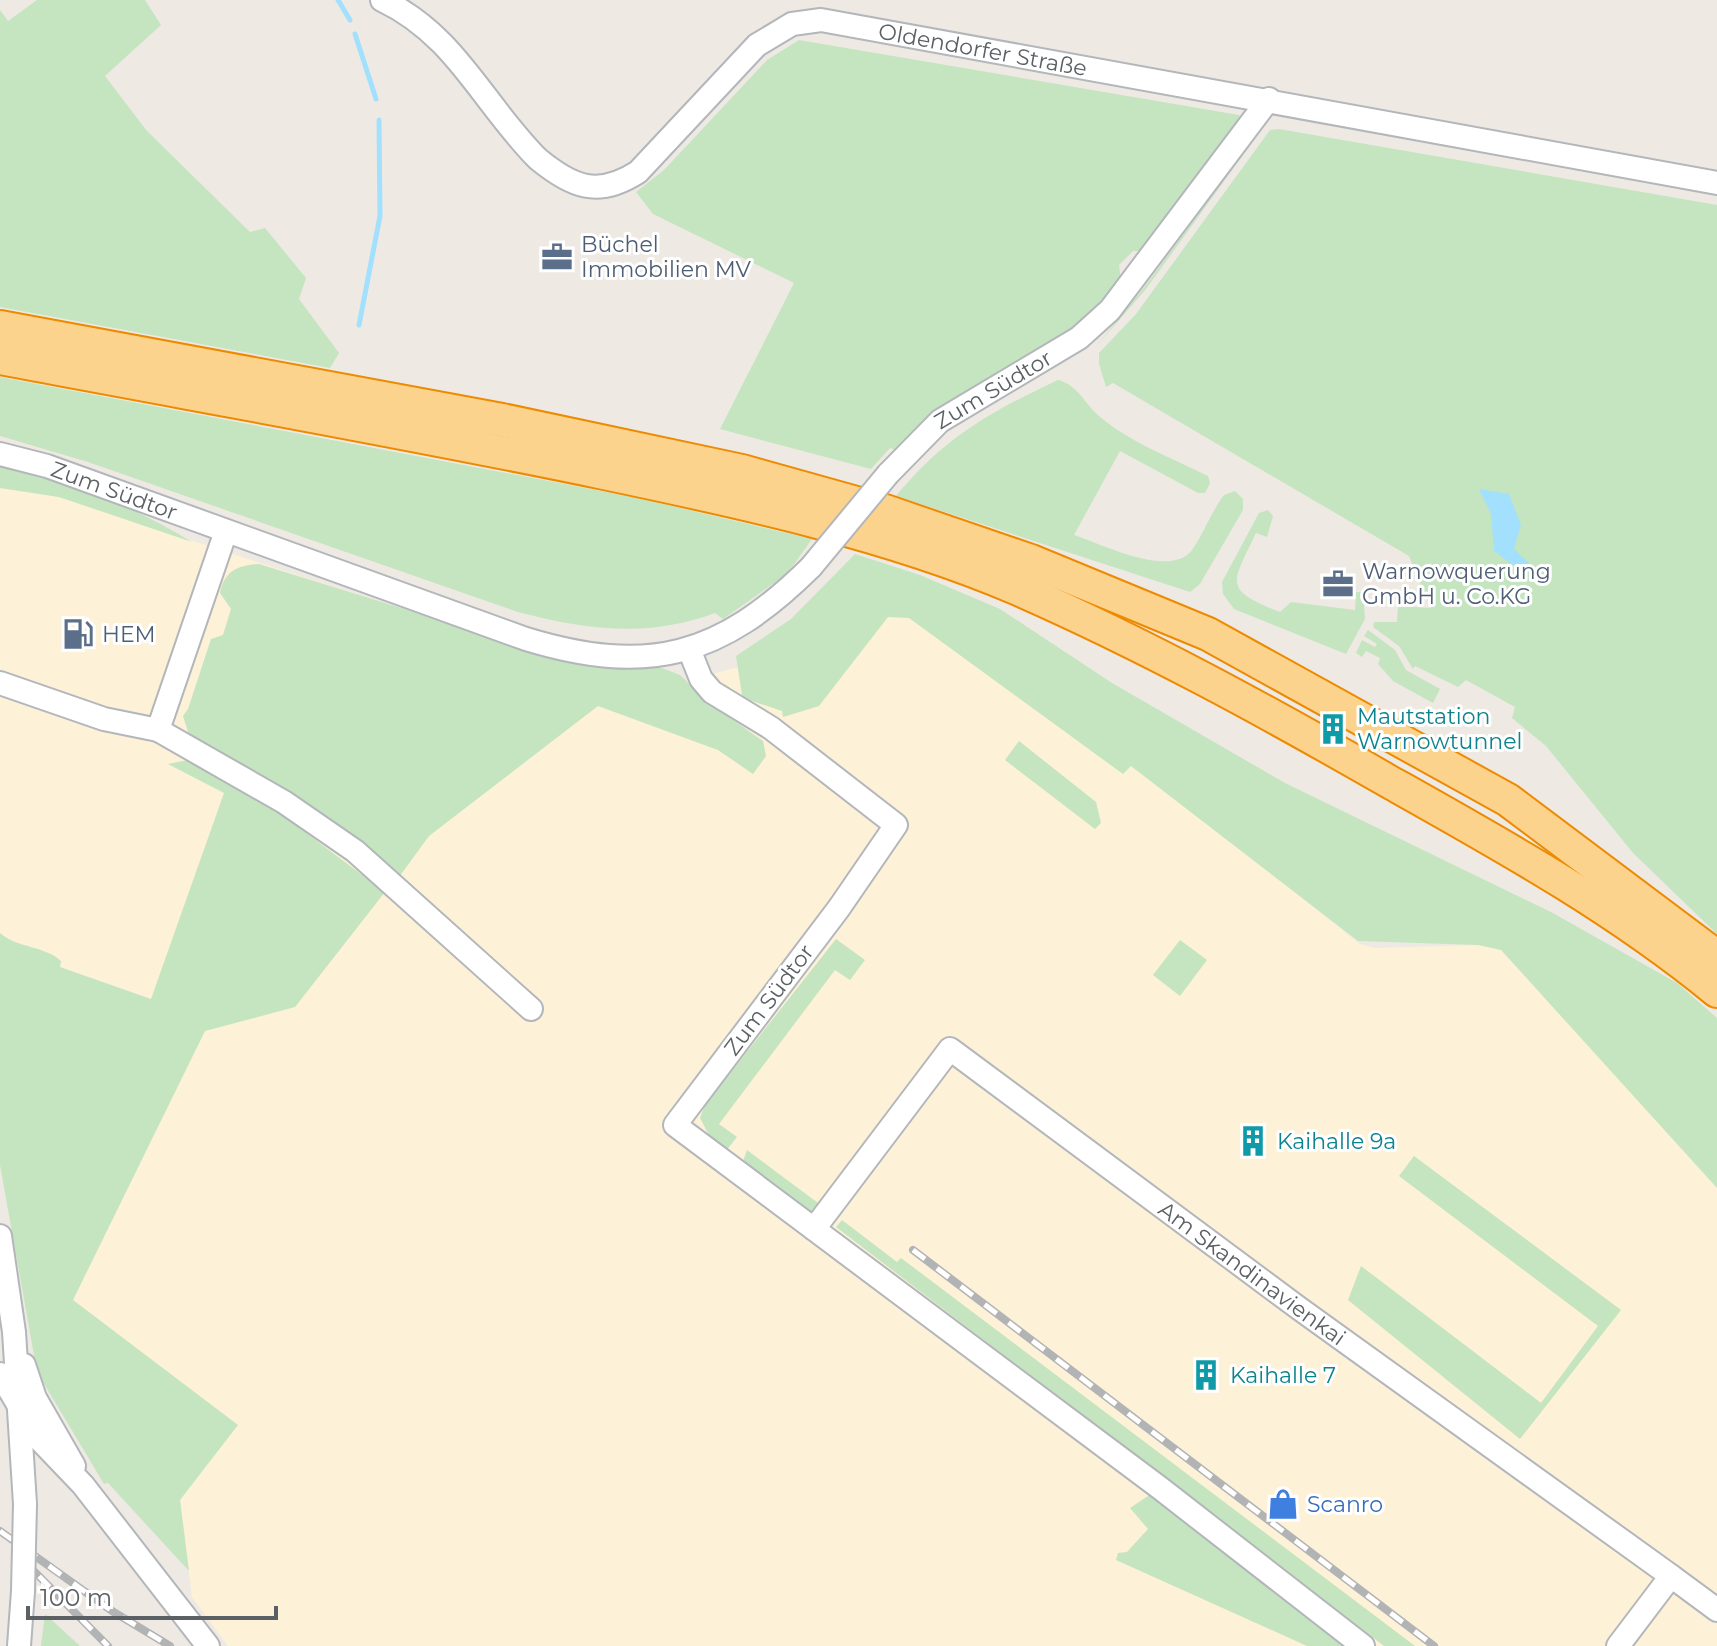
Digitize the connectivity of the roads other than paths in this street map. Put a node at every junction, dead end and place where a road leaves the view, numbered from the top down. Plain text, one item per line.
1 (382, 0) edge
2 (1269, 99) junction
3 (1717, 183) edge
4 (0, 327) edge
5 (0, 358) edge
6 (0, 454) edge
7 (226, 531) junction
8 (689, 649) junction
9 (0, 683) edge
10 (158, 730) junction
11 (1717, 957) edge
12 (1717, 991) edge
13 (531, 1009) dead end
14 (814, 1229) junction
15 (0, 1236) edge
16 (14, 1332) junction
17 (0, 1374) edge
18 (18, 1410) junction
19 (83, 1485) junction
20 (1671, 1576) junction
21 (1717, 1610) edge
22 (19, 1646) edge
23 (208, 1646) edge
24 (1363, 1646) edge
25 (1618, 1646) edge

1 - 2 street, Oldendorfer Straße
2 - 3 street, Oldendorfer Straße
2 - 8 street, Zum Südtor, bridge
4 - 11 highway
5 - 12 highway
6 - 7 street, Zum Südtor
7 - 8 street, Zum Südtor
7 - 10 street
8 - 14 street, Zum Südtor
9 - 10 street
10 - 13 street
14 - 20 street, Am Skandinavienkai
14 - 24 street
15 - 16 street
16 - 18 street
16 - 19 street
17 - 18 street
18 - 19 street
18 - 22 street, bridge
19 - 23 street
20 - 21 street
20 - 25 street

